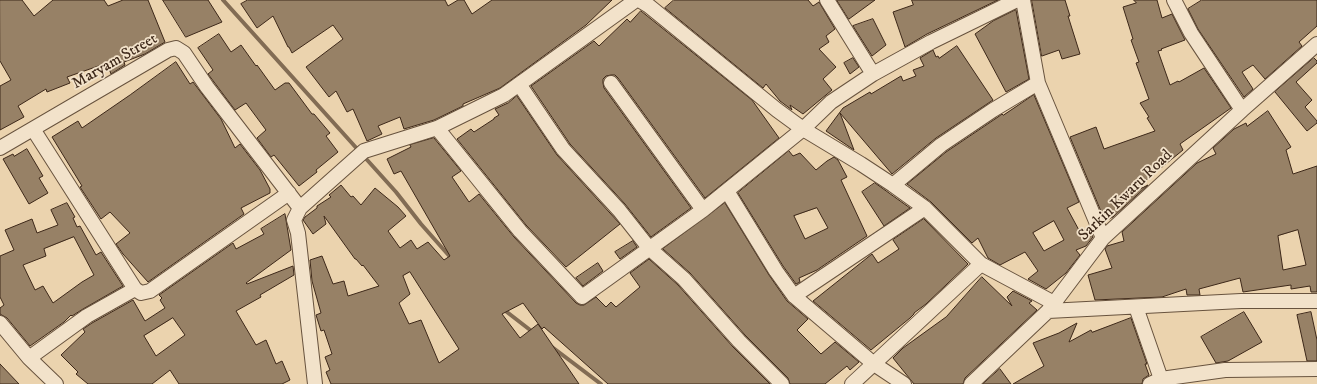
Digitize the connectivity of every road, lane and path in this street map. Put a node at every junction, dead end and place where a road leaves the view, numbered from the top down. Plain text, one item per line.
1 (827, 0) edge
2 (1017, 0) edge
3 (1023, 0) edge
4 (1174, 0) edge
5 (645, 2) edge
6 (1317, 44) edge
7 (873, 74) junction
8 (611, 83) dead end
9 (1038, 83) junction
10 (519, 84) junction
11 (1242, 110) junction
12 (33, 128) junction
13 (437, 128) junction
14 (803, 129) junction
15 (0, 148) edge
16 (893, 185) junction
17 (727, 191) junction
18 (289, 193) junction
19 (300, 208) junction
20 (925, 208) junction
21 (703, 210) junction
22 (1103, 238) junction
23 (649, 248) junction
24 (981, 264) junction
25 (135, 289) junction
26 (794, 296) junction
27 (1317, 301) edge
28 (1136, 306) junction
29 (1051, 307) junction
30 (0, 323) edge
31 (29, 358) junction
32 (874, 364) junction
33 (1317, 369) edge
34 (1156, 382) edge
35 (56, 384) edge
36 (315, 384) edge
37 (782, 384) edge
38 (852, 384) edge
39 (904, 384) edge
40 (971, 384) edge

1 - 7 street
2 - 7 street
3 - 9 street
4 - 11 street
5 - 10 street
5 - 14 street
6 - 11 street, Sarkin Kwaru Road
7 - 14 street
8 - 21 street
9 - 16 street
9 - 22 street
10 - 13 street
10 - 23 street
11 - 22 street, Sarkin Kwaru Road
12 - 15 street, Maryam Street
12 - 18 street, Maryam Street
12 - 25 street
13 - 19 street
13 - 23 street
14 - 16 street
14 - 17 street
16 - 20 street
17 - 21 street
17 - 26 street
18 - 19 street, Maryam Street
18 - 25 street
19 - 36 street
20 - 24 street
20 - 26 street
21 - 23 street
22 - 29 street, Sarkin Kwaru Road
23 - 37 street
24 - 29 street
24 - 32 street
25 - 31 street
26 - 32 street
27 - 28 street
28 - 29 street
28 - 34 street
29 - 40 street, Sarkin Kwaru Road
30 - 31 street
31 - 35 street
32 - 38 street
32 - 39 street
33 - 34 street

